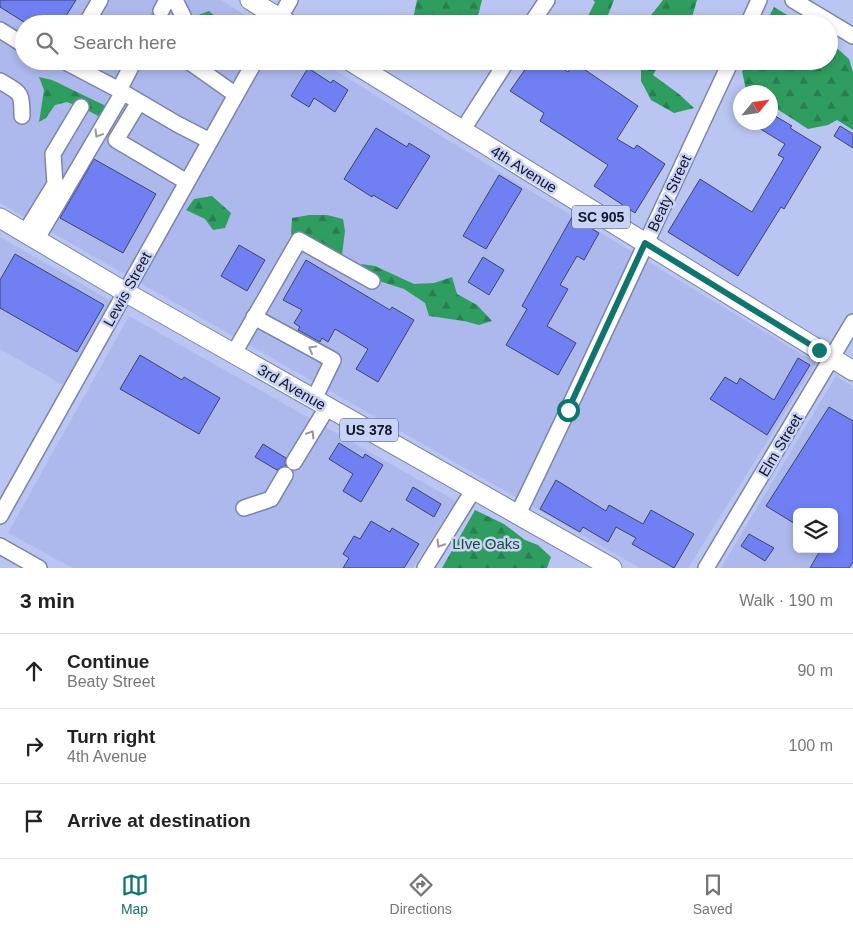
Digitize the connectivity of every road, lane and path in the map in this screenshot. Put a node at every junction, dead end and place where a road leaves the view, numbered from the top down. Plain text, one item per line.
1 (100, 0) edge
2 (174, 0) edge
3 (250, 0) edge
4 (290, 0) edge
5 (547, 0) edge
6 (759, 0) edge
7 (793, 0) edge
8 (91, 15) edge
9 (182, 15) edge
10 (272, 15) edge
11 (285, 15) edge
12 (537, 15) edge
13 (752, 15) edge
14 (818, 15) edge
15 (838, 27) edge
16 (0, 30) edge
17 (853, 36) edge
18 (15, 39) edge
19 (81, 70) edge
20 (130, 70) edge
21 (201, 70) edge
22 (250, 70) edge
23 (364, 70) edge
24 (501, 70) edge
25 (727, 70) edge
26 (0, 81) edge
27 (121, 91) junction
28 (236, 95) junction
29 (139, 102) junction
30 (81, 107) dead end
31 (22, 116) dead end
32 (462, 131) junction
33 (210, 141) junction
34 (187, 182) junction
35 (0, 218) edge
36 (31, 236) junction
37 (645, 243) junction
38 (372, 281) dead end
39 (125, 292) junction
40 (254, 317) junction
41 (853, 322) edge
42 (234, 354) junction
43 (832, 358) junction
44 (853, 371) edge
45 (321, 403) junction
46 (294, 462) dead end
47 (285, 476) dead end
48 (474, 489) junction
49 (244, 508) dead end
50 (518, 514) junction
51 (0, 516) edge
52 (0, 546) edge
53 (39, 568) edge
54 (425, 568) edge
55 (612, 568) edge
56 (706, 568) edge

1 - 8 street
2 - 9 street
3 - 10 main road
4 - 11 street
5 - 12 street
6 - 13 street
7 - 14 street
15 - 17 street
16 - 18 street
19 - 27 street
20 - 27 street
21 - 28 street
22 - 28 street, Lewis Street
23 - 32 main road, 4th Avenue / SC 905
24 - 32 street
25 - 37 street, Beaty Street
26 - 31 street
27 - 29 street
27 -> 36 street
28 - 33 street, Lewis Street
29 - 33 street
29 - 34 street
30 - 36 street
32 - 37 main road, 4th Avenue / SC 905
33 - 34 street, Lewis Street
34 - 39 street, Lewis Street
35 - 36 main road, 3rd Avenue / US 378
36 - 39 main road, 3rd Avenue / US 378
37 - 43 main road, 4th Avenue / SC 905
37 - 50 street, Beaty Street
38 - 40 street
39 - 42 main road, 3rd Avenue / US 378
39 - 51 street, Lewis Street
40 - 42 street
45 -> 40 street
41 - 43 street, Elm Street
42 - 45 main road, 3rd Avenue / US 378
43 - 44 main road, 4th Avenue / SC 905
43 - 56 street, Elm Street
46 -> 45 street
45 - 48 main road, 3rd Avenue / US 378
47 - 49 street
48 - 50 main road, 3rd Avenue / US 378
48 -> 54 street
50 - 55 main road, 3rd Avenue / US 378
52 - 53 street

